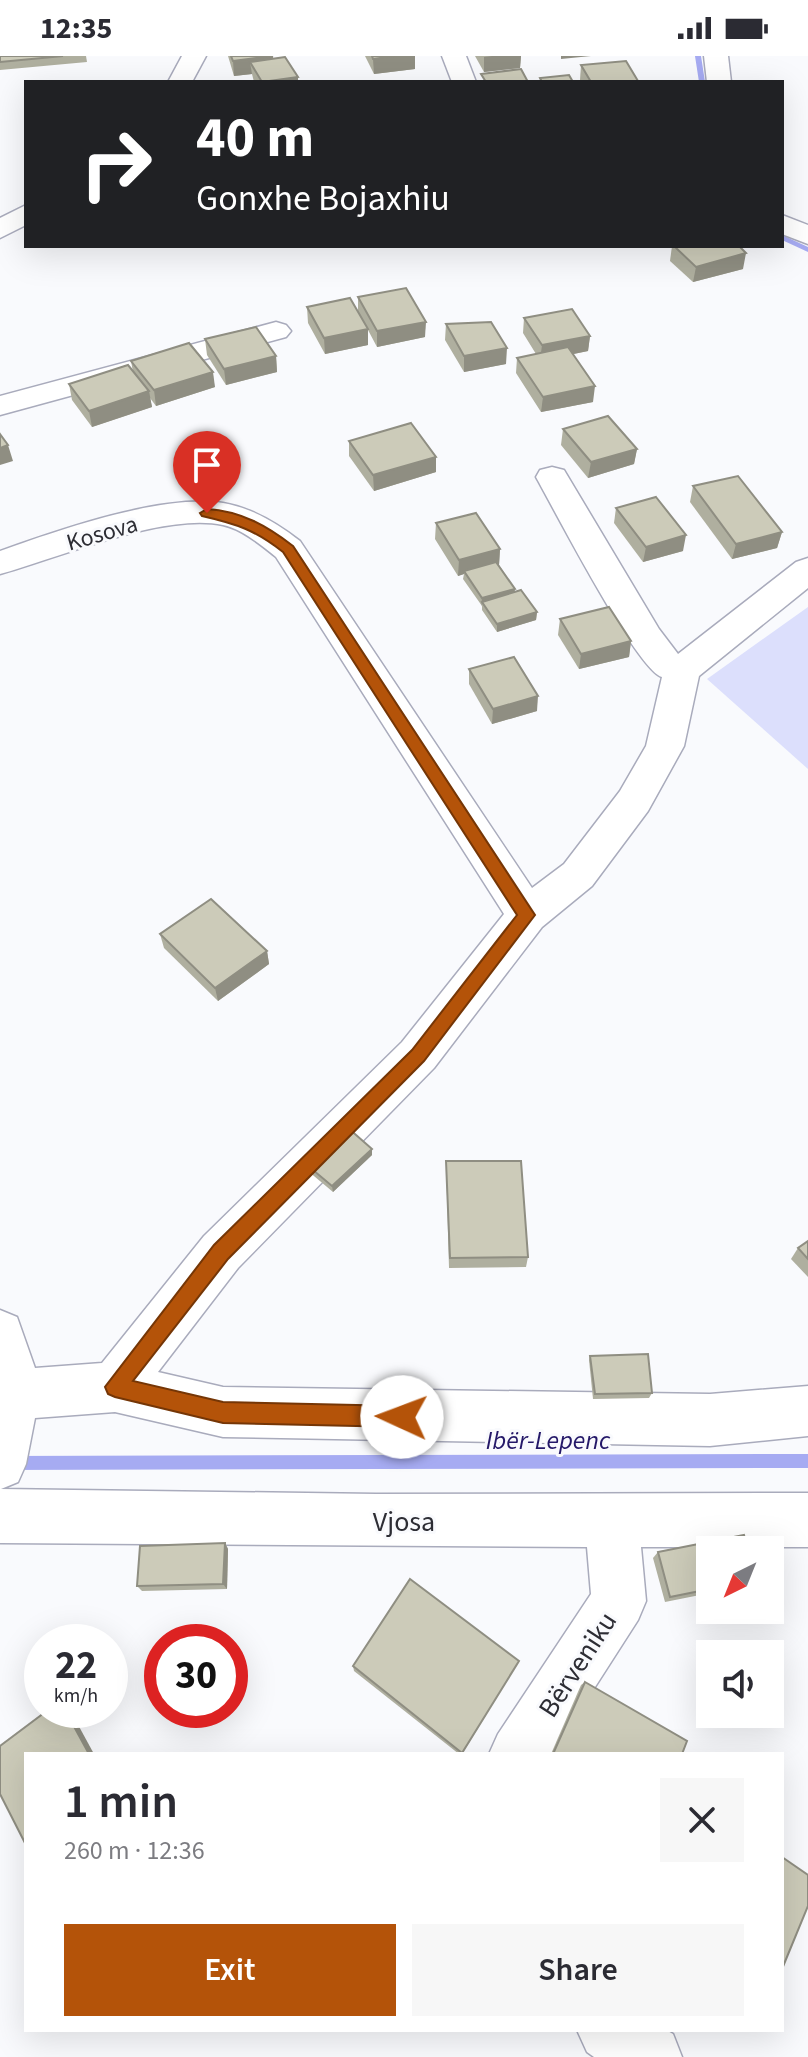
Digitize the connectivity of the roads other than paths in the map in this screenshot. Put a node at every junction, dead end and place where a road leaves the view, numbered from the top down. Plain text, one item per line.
1 (194, 56) edge
2 (454, 56) edge
3 (716, 56) edge
4 (181, 80) edge
5 (463, 80) edge
6 (719, 80) edge
7 (24, 214) edge
8 (784, 224) edge
9 (0, 230) edge
10 (808, 236) edge
11 (276, 331) dead end
12 (0, 406) edge
13 (552, 477) dead end
14 (0, 563) edge
15 (808, 570) edge
16 (682, 670) junction
17 (527, 915) junction
18 (0, 1334) edge
19 (115, 1387) junction
20 (808, 1411) edge
21 (8, 1428) edge
22 (0, 1516) edge
23 (611, 1520) junction
24 (808, 1520) edge
25 (519, 1752) edge

1 - 4 street
2 - 5 street
3 - 6 street
7 - 9 street
8 - 10 street
11 - 12 street
13 - 16 street
14 - 17 street, Kosova
15 - 16 street
16 - 17 street
17 - 19 street
18 - 21 street
19 - 20 street
19 - 21 street
22 - 23 street, Vjosa
23 - 24 street, Vjosa
23 - 25 street, Bërveniku

